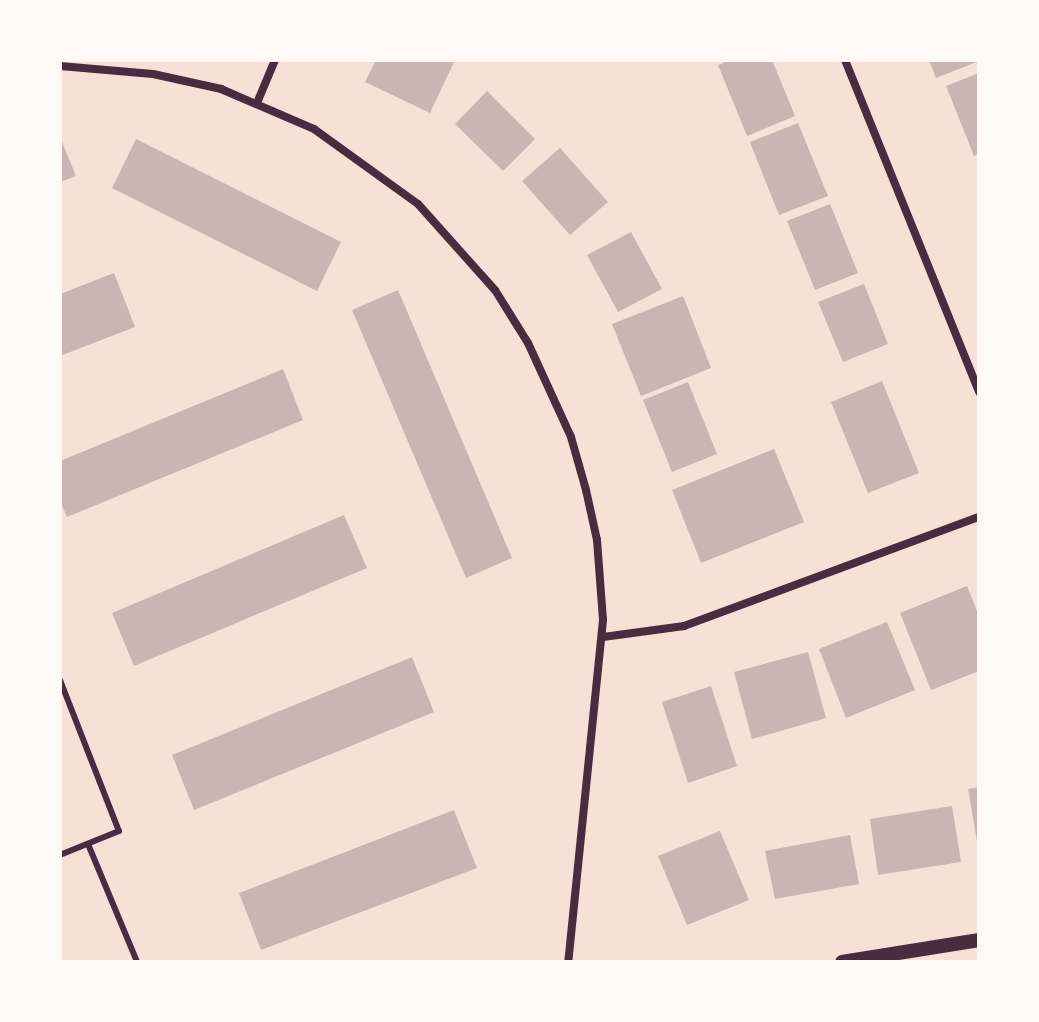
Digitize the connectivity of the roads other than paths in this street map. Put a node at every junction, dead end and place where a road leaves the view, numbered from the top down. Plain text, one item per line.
1 (275, 60) edge
2 (845, 60) edge
3 (60, 66) edge
4 (257, 103) junction
5 (979, 392) edge
6 (979, 517) edge
7 (603, 637) junction
8 (60, 680) edge
9 (88, 844) junction
10 (60, 855) edge
11 (979, 940) edge
12 (137, 962) edge
13 (568, 962) edge
14 (842, 962) edge

1 - 4 street
2 - 5 street
3 - 4 street
4 - 7 street
6 - 7 street
7 - 13 street
8 - 9 lane
9 - 10 lane
9 - 12 lane
11 - 14 street

